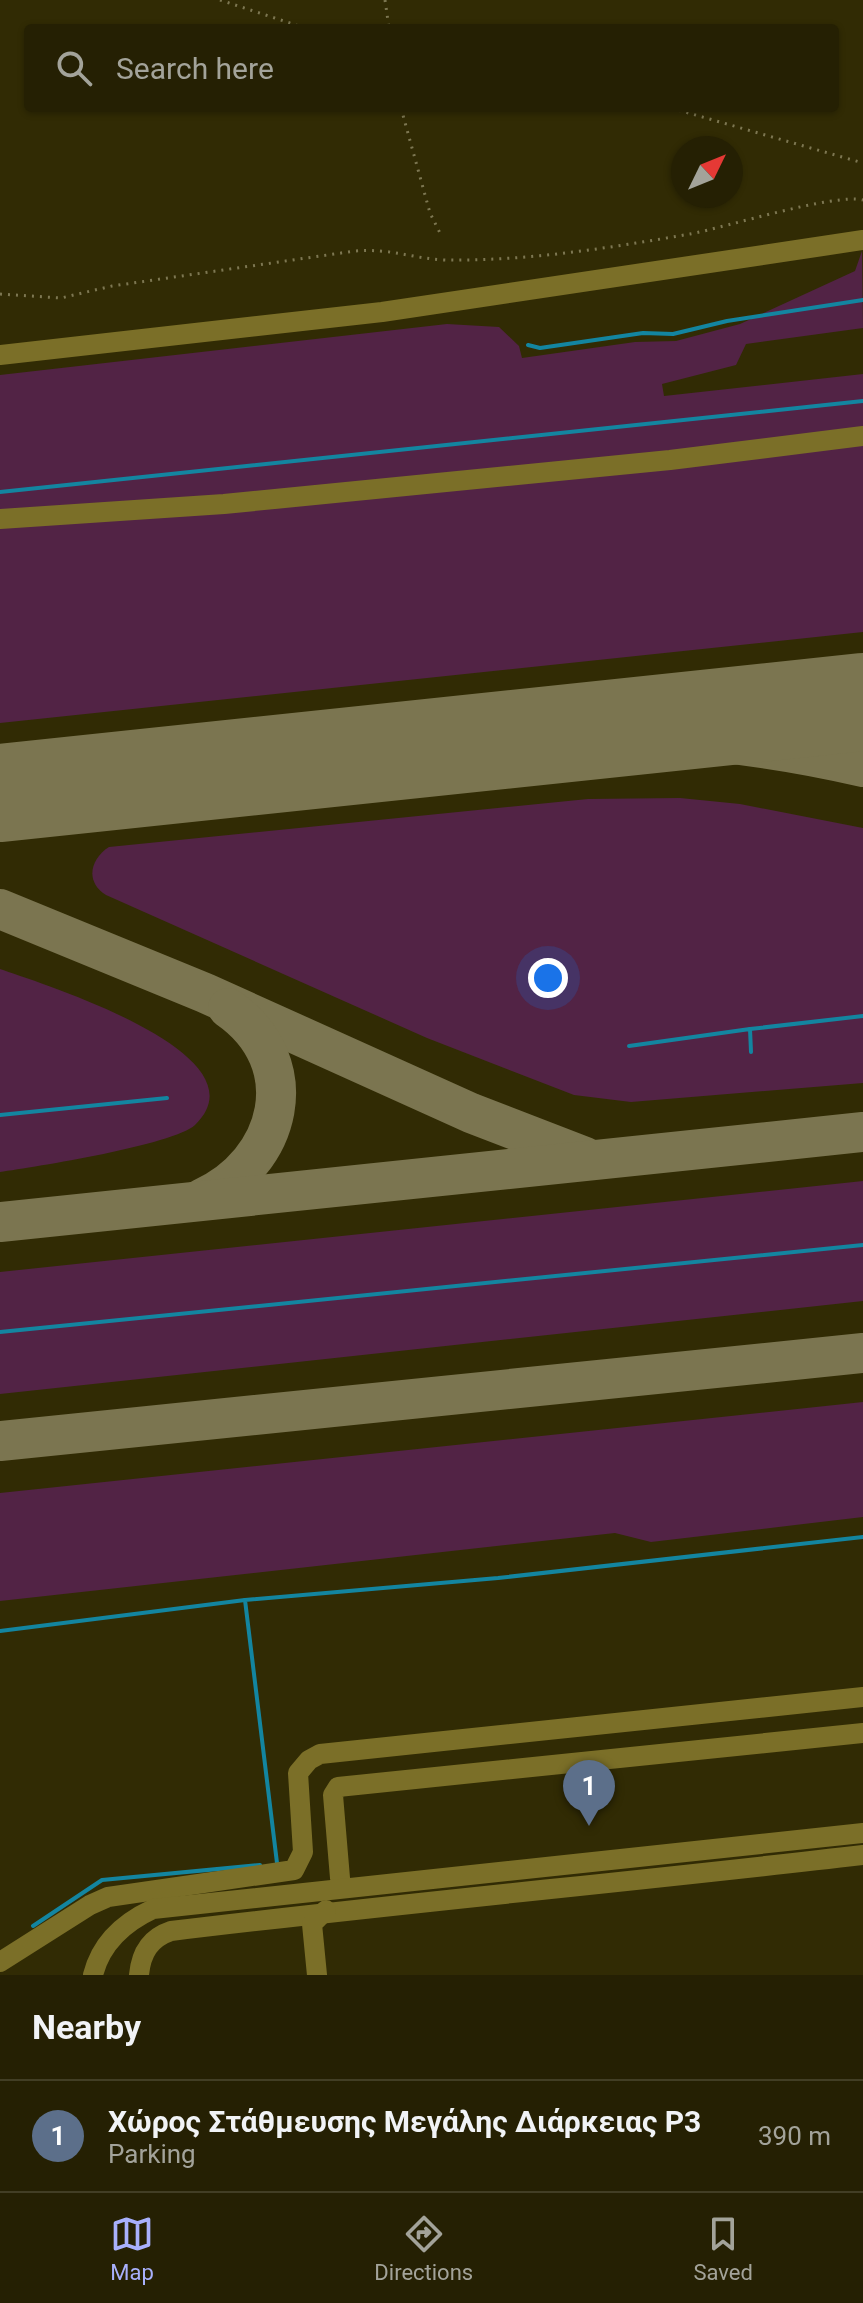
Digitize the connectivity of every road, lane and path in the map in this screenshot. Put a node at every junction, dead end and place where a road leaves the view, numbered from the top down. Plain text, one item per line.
1 (220, 0) edge
2 (385, 0) edge
3 (293, 24) edge
4 (388, 24) edge
5 (402, 112) edge
6 (685, 112) edge
7 (863, 163) edge
8 (863, 200) edge
9 (440, 233) dead end
10 (863, 240) edge
11 (0, 294) edge
12 (0, 355) edge
13 (863, 436) edge
14 (0, 519) edge
15 (863, 1697) edge
16 (863, 1733) edge
17 (863, 1822) edge
18 (863, 1833) edge
19 (863, 1855) edge
20 (337, 1883) junction
21 (317, 1913) junction
22 (0, 1962) edge
23 (93, 1975) edge
24 (139, 1975) edge
25 (317, 1975) edge

1 - 3 path
2 - 4 path
5 - 9 path
6 - 7 path
8 - 11 path
10 - 12 lane
13 - 14 lane
15 - 22 lane
16 - 20 lane
17 - 20 lane
18 - 20 lane
19 - 21 lane
20 - 21 lane
20 - 23 lane
21 - 24 lane
21 - 25 lane

